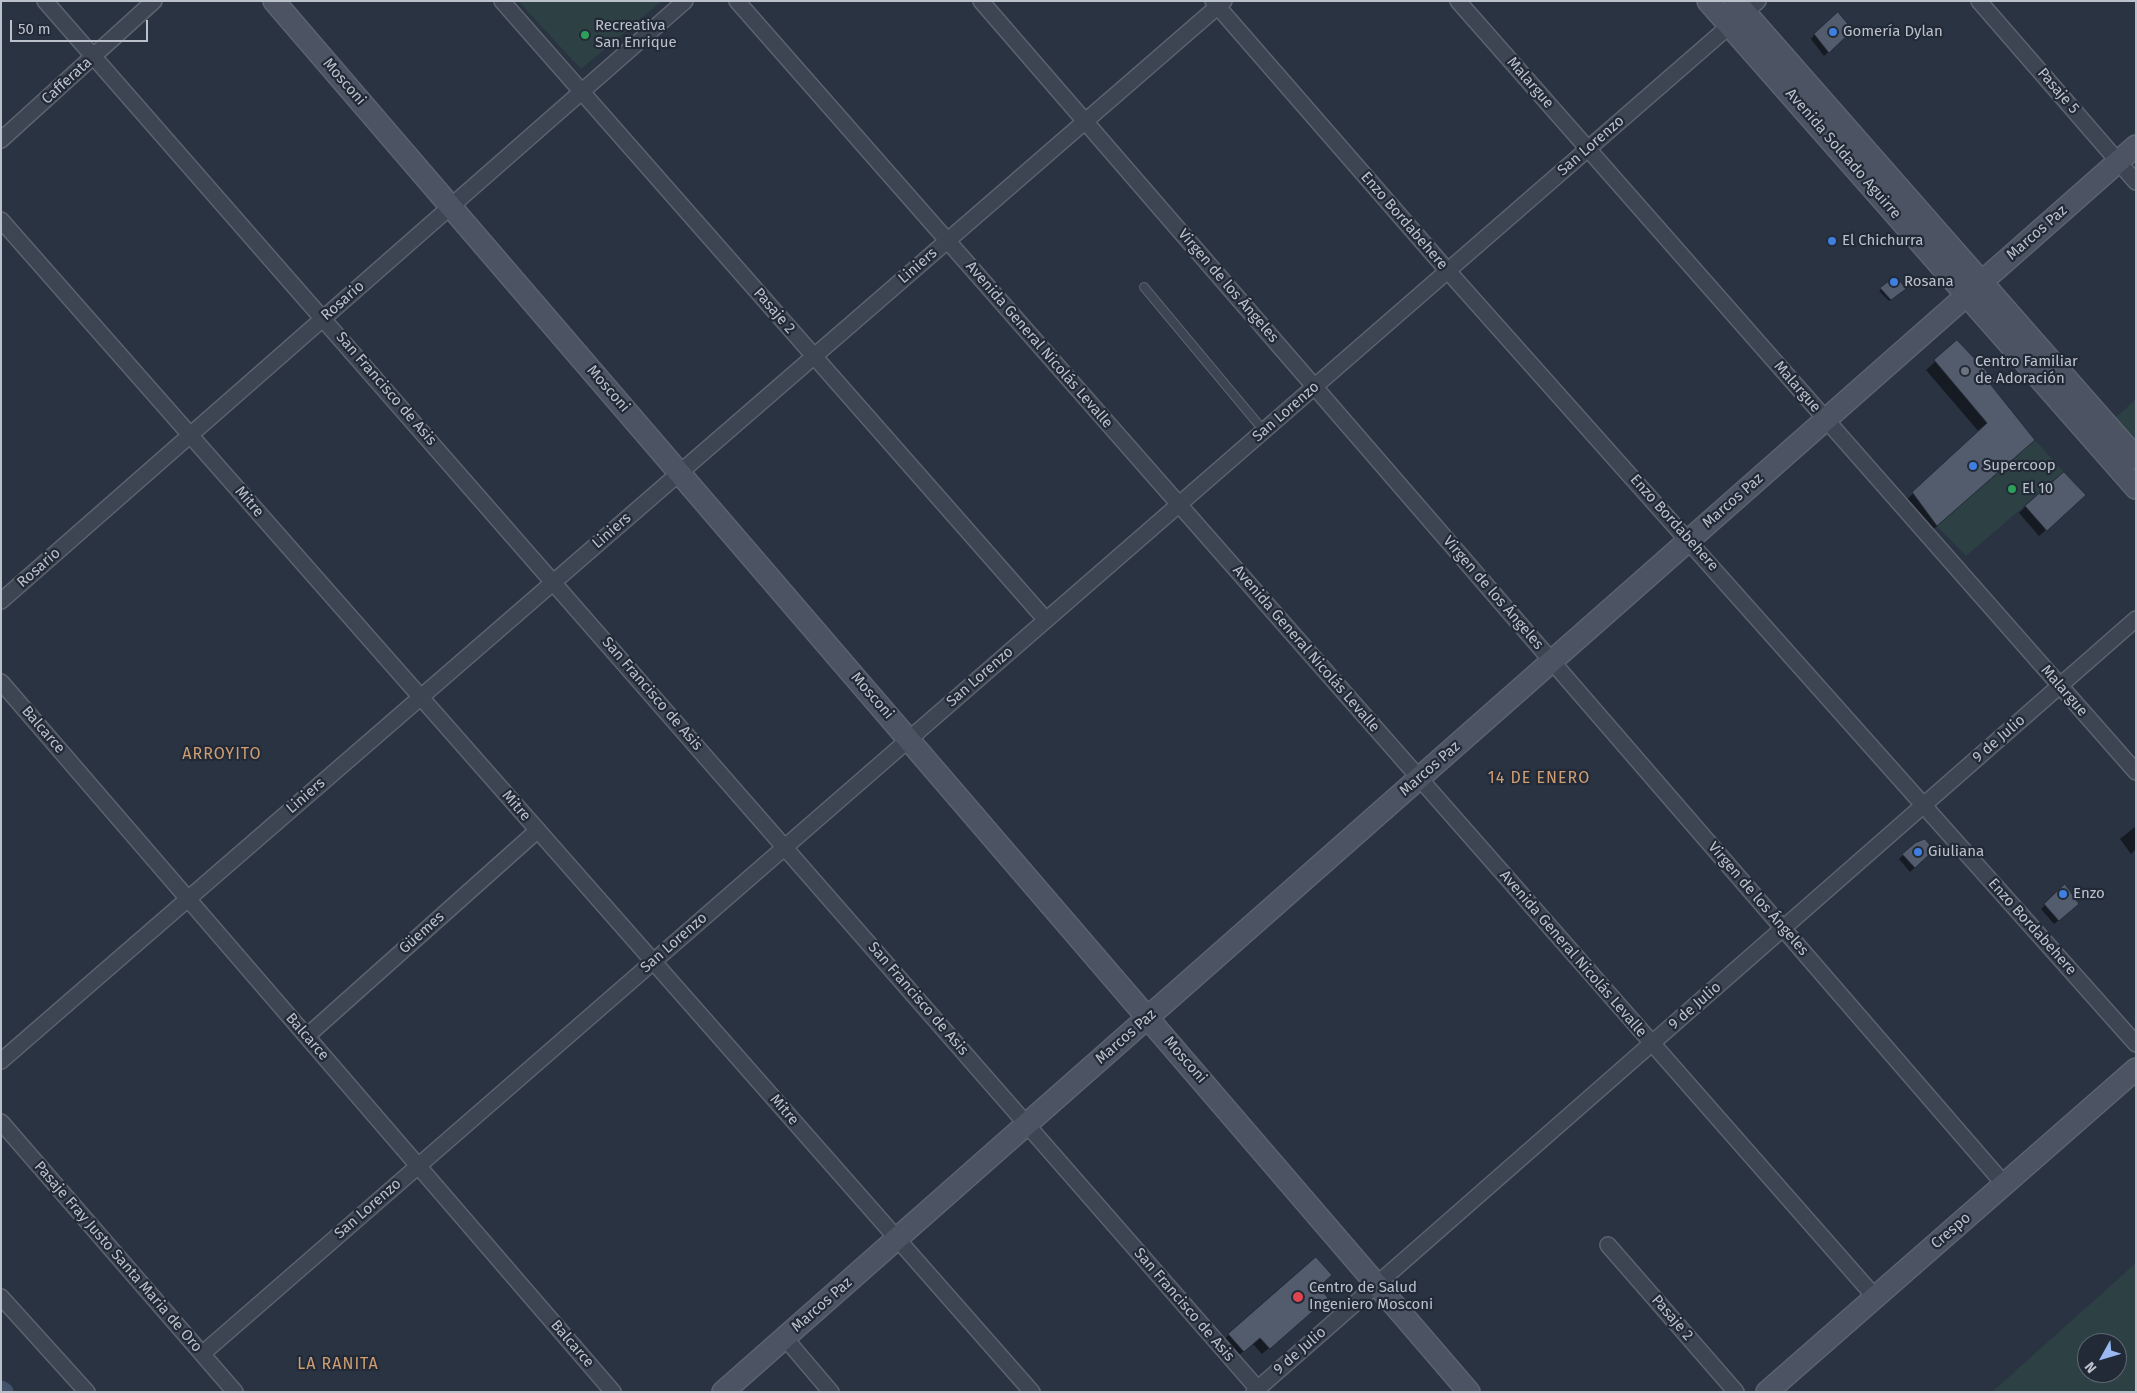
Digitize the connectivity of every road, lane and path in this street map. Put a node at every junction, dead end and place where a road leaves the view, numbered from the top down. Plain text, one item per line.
1 (45, 1) edge
2 (154, 1) edge
3 (274, 1) edge
4 (502, 1) edge
5 (685, 1) edge
6 (737, 1) edge
7 (981, 1) edge
8 (1458, 1) edge
9 (1708, 1) edge
10 (1980, 1) edge
11 (1218, 3) edge
12 (1742, 10) edge
13 (95, 55) junction
14 (582, 92) junction
15 (1085, 122) junction
16 (1, 140) edge
17 (2136, 146) edge
18 (1588, 148) junction
19 (2118, 161) junction
20 (2136, 182) edge
21 (451, 207) junction
22 (1, 220) edge
23 (947, 241) junction
24 (1447, 270) junction
25 (1144, 287) dead end
26 (1974, 289) junction
27 (324, 318) junction
28 (814, 356) junction
29 (1315, 387) junction
30 (1826, 419) junction
31 (1264, 431) junction
32 (190, 435) junction
33 (2136, 458) edge
34 (680, 473) junction
35 (2136, 488) edge
36 (1179, 505) junction
37 (1690, 540) junction
38 (554, 582) junction
39 (1, 601) edge
40 (1046, 620) junction
41 (2136, 620) edge
42 (1552, 661) junction
43 (1, 682) edge
44 (2060, 686) junction
45 (421, 697) junction
46 (908, 739) junction
47 (2136, 772) edge
48 (1419, 778) junction
49 (1924, 805) junction
50 (538, 830) junction
51 (785, 847) junction
52 (188, 899) junction
53 (1783, 928) junction
54 (653, 961) junction
55 (1148, 1018) junction
56 (306, 1036) junction
57 (1652, 1043) junction
58 (2136, 1044) edge
59 (1, 1061) edge
60 (2136, 1069) edge
61 (1, 1122) edge
62 (1027, 1124) junction
63 (418, 1165) junction
64 (2004, 1184) junction
65 (897, 1239) junction
66 (1608, 1245) dead end
67 (1377, 1284) junction
68 (1, 1297) edge
69 (1875, 1297) junction
70 (784, 1338) junction
71 (202, 1354) junction
72 (1256, 1390) edge
73 (87, 1392) edge
74 (234, 1392) edge
75 (613, 1392) edge
76 (723, 1392) edge
77 (831, 1392) edge
78 (1032, 1392) edge
79 (1469, 1392) edge
80 (1736, 1392) edge
81 (1766, 1392) edge

1 - 13 street, San Francisco de Asis
2 - 13 street, Cafferata
3 - 21 street, Mosconi
4 - 14 street, Pasaje 2
5 - 14 street, Rosario
6 - 23 street, Avenida General Nicolás Levalle
7 - 15 street, Virgen de los Ángeles
8 - 18 street, Malargue
9 - 12 street, Avenida Soldado Aguirre
10 - 19 street, Pasaje 5
11 - 15 street, Liniers
11 - 24 street, Enzo Bordabehere
12 - 18 street, San Lorenzo
12 - 26 street, Avenida Soldado Aguirre
13 - 16 street, Cafferata
13 - 27 street, San Francisco de Asis
14 - 21 street, Rosario
14 - 28 street, Pasaje 2
15 - 23 street, Liniers
15 - 29 street, Virgen de los Ángeles
17 - 19 street, Marcos Paz
18 - 24 street, San Lorenzo
18 - 30 street, Malargue
19 - 20 street, Pasaje 5
19 - 26 street, Marcos Paz
21 - 27 street, Rosario
21 - 34 street, Mosconi
22 - 32 street, Mitre
23 - 28 street, Liniers
23 - 36 street, Avenida General Nicolás Levalle
24 - 29 street, San Lorenzo
24 - 37 street, Enzo Bordabehere
25 - 31 lane
26 - 30 street, Marcos Paz
26 - 33 street, Avenida Soldado Aguirre
26 - 35 street, Avenida Soldado Aguirre
27 - 32 street, Rosario
27 - 38 street, San Francisco de Asis
28 - 34 street, Liniers
28 - 40 street, Pasaje 2
29 - 31 street, San Lorenzo
29 - 42 street, Virgen de los Ángeles
30 - 37 street, Marcos Paz
30 - 44 street, Malargue
31 - 36 street, San Lorenzo
32 - 39 street, Rosario
32 - 45 street, Mitre
34 - 38 street, Liniers
34 - 46 street, Mosconi
36 - 40 street, San Lorenzo
36 - 48 street, Avenida General Nicolás Levalle
37 - 42 street, Marcos Paz
37 - 49 street, Enzo Bordabehere
38 - 45 street, Liniers
38 - 51 street, San Francisco de Asis
40 - 46 street, San Lorenzo
41 - 44 street, 9 de Julio
42 - 48 street, Marcos Paz
42 - 53 street, Virgen de los Ángeles
43 - 52 street, Balcarce
44 - 47 street, Malargue
44 - 49 street, 9 de Julio
45 - 50 street, Mitre
45 - 52 street, Liniers
46 - 51 street, San Lorenzo
46 - 55 street, Mosconi
48 - 55 street, Marcos Paz
48 - 57 street, Avenida General Nicolás Levalle
49 - 53 street, 9 de Julio
49 - 58 street, Enzo Bordabehere
50 - 54 street, Mitre
50 - 56 street, Güemes
51 - 54 street, San Lorenzo
51 - 62 street, San Francisco de Asis
52 - 56 street, Balcarce
52 - 59 street, Liniers
53 - 57 street, 9 de Julio
53 - 64 street, Virgen de los Ángeles
54 - 63 street, San Lorenzo
54 - 65 street, Mitre
55 - 62 street, Marcos Paz
55 - 67 street, Mosconi
56 - 63 street, Balcarce
57 - 67 street, 9 de Julio
57 - 69 street, Avenida General Nicolás Levalle
60 - 64 street, Crespo
61 - 71 street, Pasaje Fray Justo Santa Maria de Oro
62 - 65 street, Marcos Paz
62 - 72 street, San Francisco de Asis
63 - 71 street, San Lorenzo
63 - 75 street, Balcarce
64 - 69 street, Crespo
65 - 70 street, Marcos Paz
65 - 78 street, Mitre
66 - 80 street, Pasaje 2
67 - 72 street, 9 de Julio
67 - 79 street, Mosconi
68 - 73 street
69 - 81 street, Crespo
70 - 76 street, Marcos Paz
70 - 77 street
71 - 74 street, Pasaje Fray Justo Santa Maria de Oro

